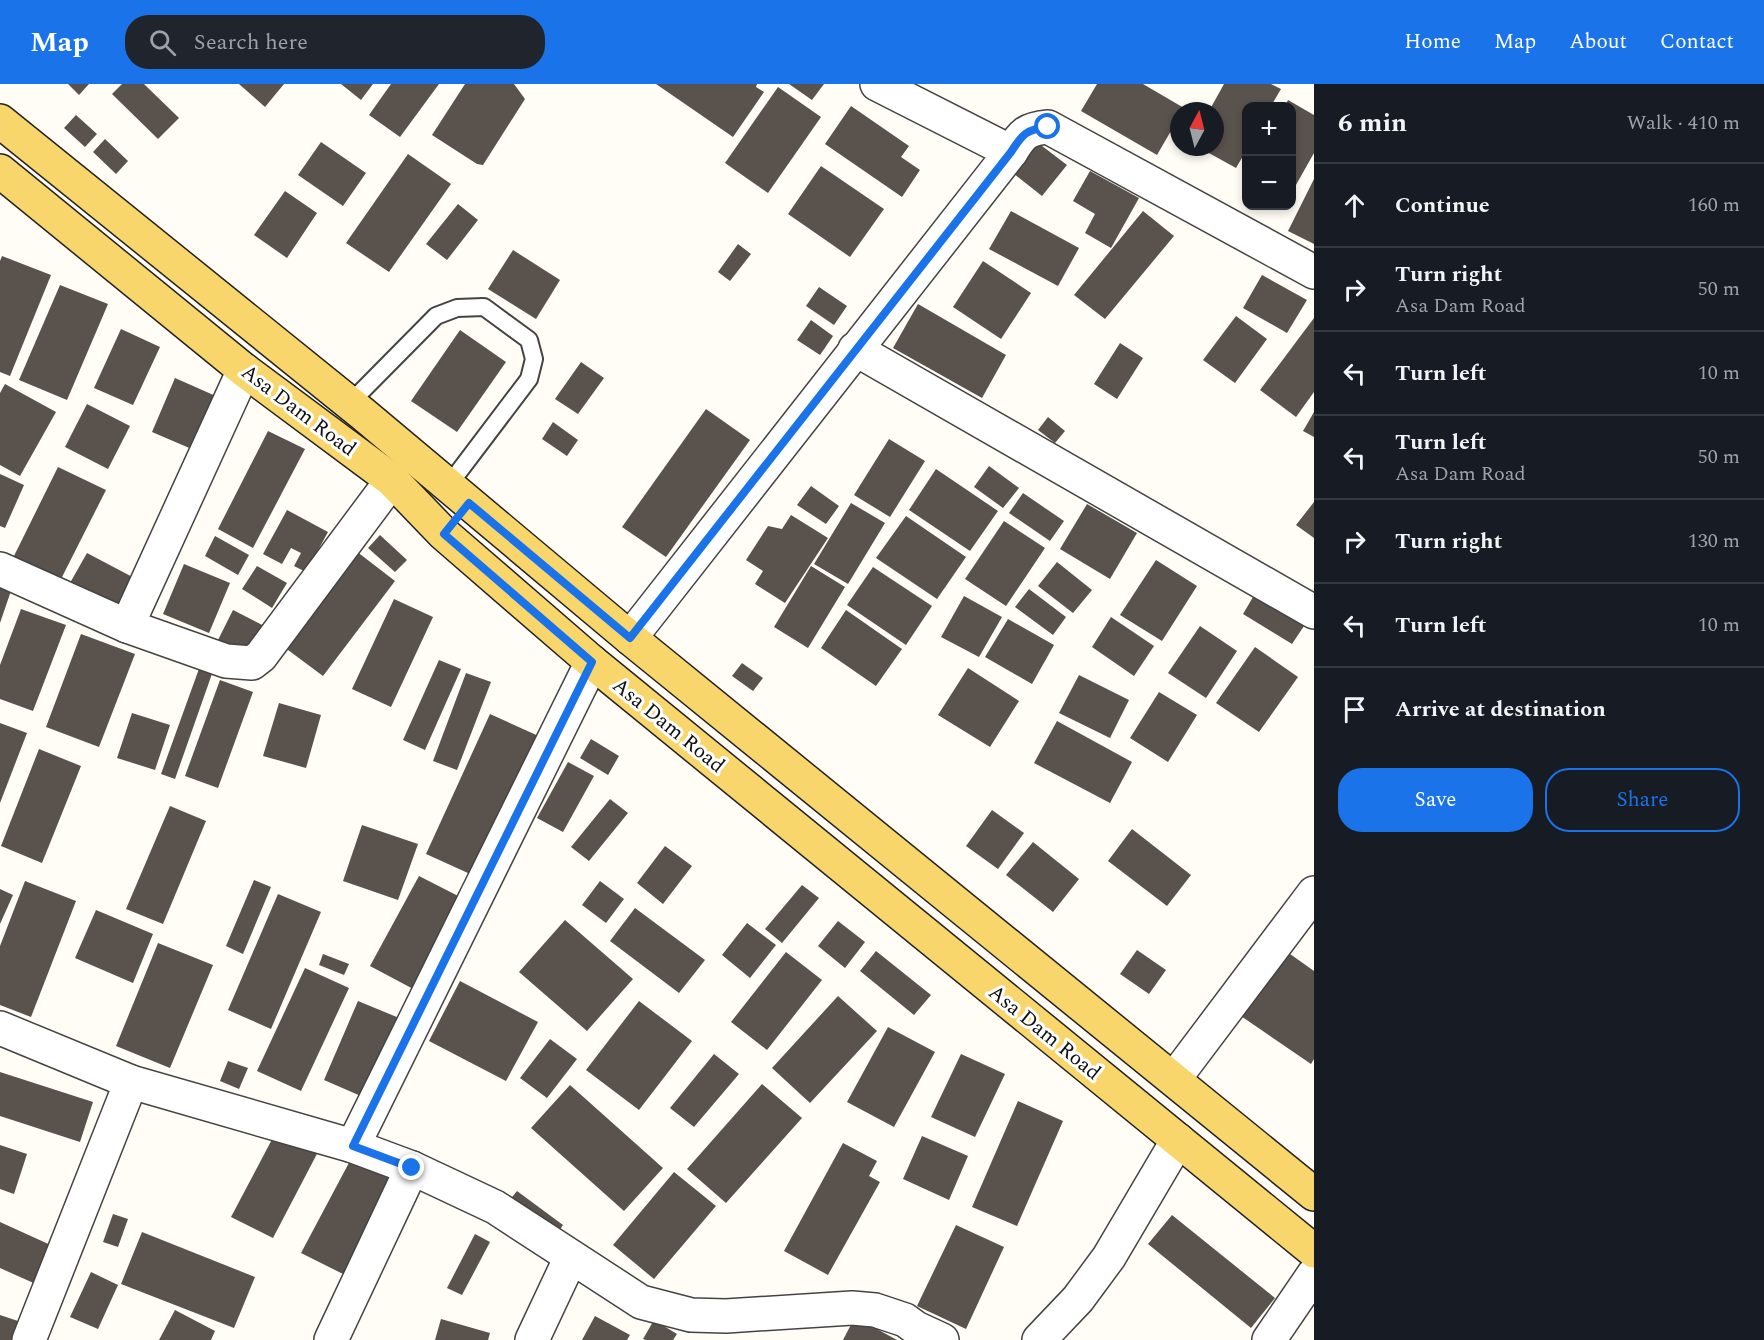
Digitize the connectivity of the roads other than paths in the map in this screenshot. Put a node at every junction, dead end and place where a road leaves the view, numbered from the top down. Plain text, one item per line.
1 (877, 84) edge
2 (0, 121) edge
3 (1011, 152) junction
4 (0, 171) edge
5 (1314, 272) edge
6 (855, 349) junction
7 (243, 370) junction
8 (350, 403) junction
9 (392, 480) junction
10 (459, 494) junction
11 (444, 534) junction
12 (0, 569) edge
13 (1314, 612) edge
14 (128, 626) junction
15 (630, 638) junction
16 (592, 662) junction
17 (1314, 893) edge
18 (0, 1028) edge
19 (1174, 1079) junction
20 (131, 1082) junction
21 (1178, 1140) junction
22 (353, 1146) junction
23 (412, 1168) junction
24 (1314, 1194) edge
25 (1314, 1251) edge
26 (571, 1257) junction
27 (1314, 1274) edge
28 (923, 1336) edge
29 (29, 1340) edge
30 (331, 1340) edge
31 (532, 1340) edge
32 (1039, 1340) edge
33 (1269, 1340) edge

1 - 3 street
2 - 8 main road, Asa Dam Road
3 - 5 street
3 - 6 street
4 - 7 main road, Asa Dam Road
6 - 13 street
6 - 15 street
7 - 9 main road, Asa Dam Road
7 - 14 street
8 - 10 main road, Asa Dam Road
8 - 10 lane
9 - 11 main road, Asa Dam Road
9 - 14 street
10 - 11 main road
10 - 15 main road, Asa Dam Road
11 - 16 main road, Asa Dam Road
12 - 14 street
15 - 19 main road, Asa Dam Road
16 - 21 main road, Asa Dam Road
16 - 22 street
17 - 19 street
18 - 20 street
19 - 24 main road, Asa Dam Road
20 - 22 street
20 - 29 street
21 - 25 main road, Asa Dam Road
21 - 32 street
22 - 23 street
23 - 26 street
23 - 30 street
26 - 28 street
26 - 31 street
27 - 33 street

